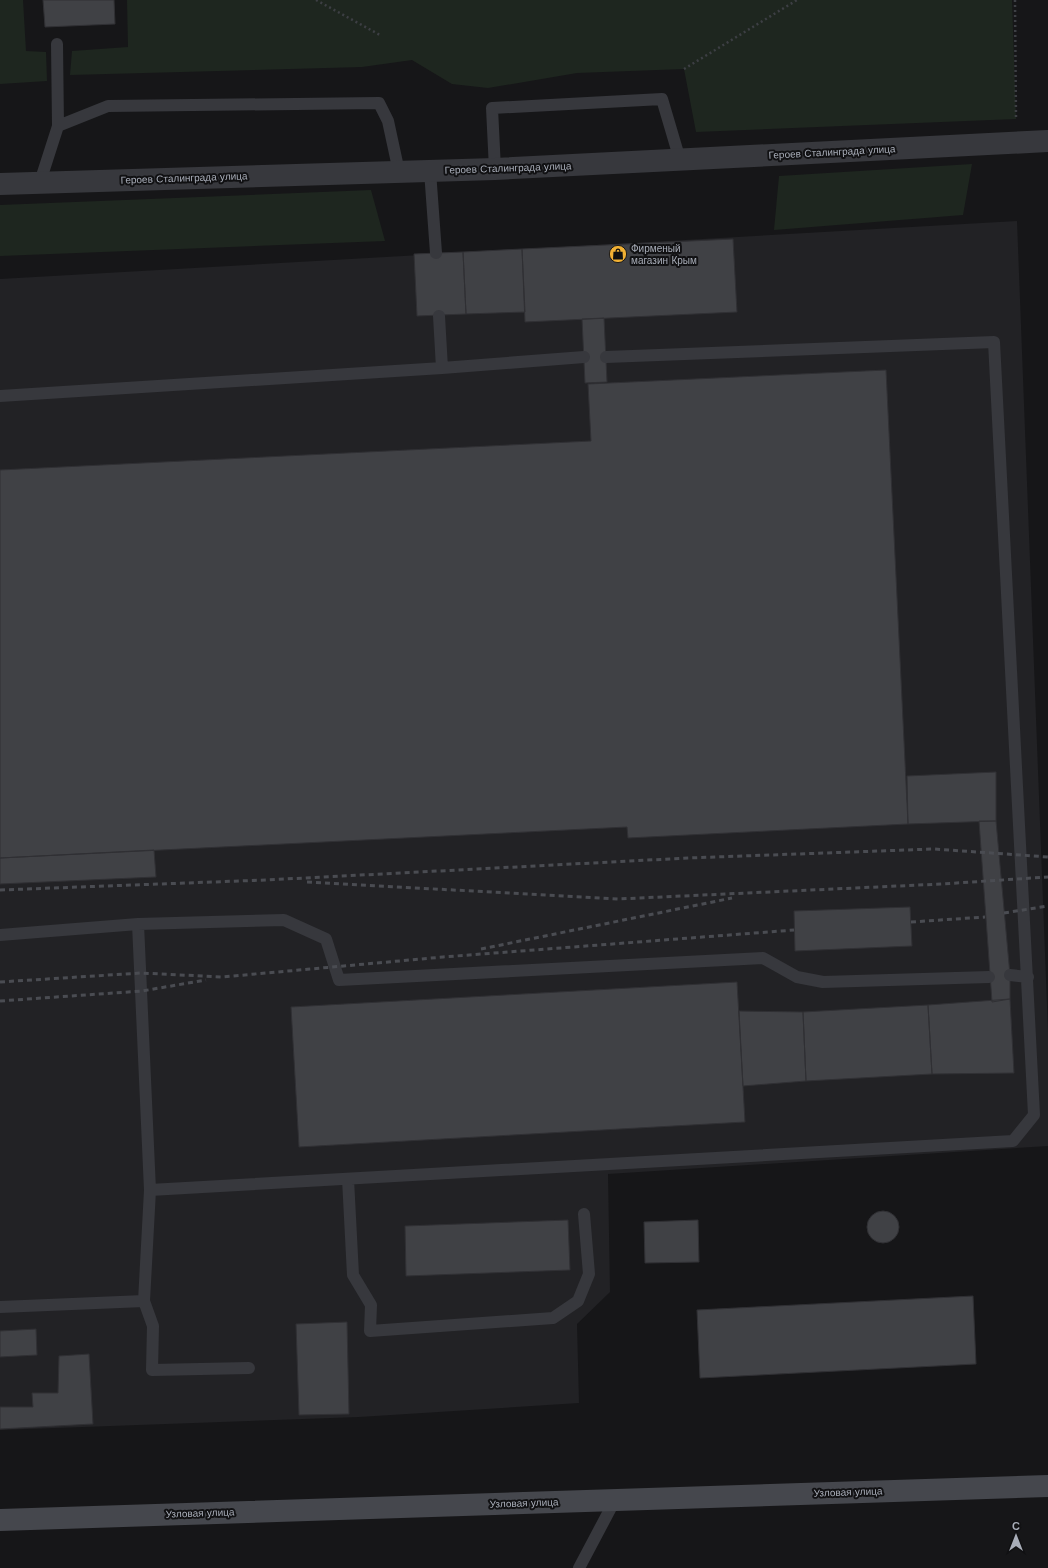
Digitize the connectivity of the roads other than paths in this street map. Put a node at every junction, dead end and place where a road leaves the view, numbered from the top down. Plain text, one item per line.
1 (57, 44) dead end
2 (58, 126) junction
3 (1048, 141) edge
4 (680, 160) junction
5 (495, 169) junction
6 (430, 171) junction
7 (399, 172) junction
8 (40, 182) junction
9 (0, 184) edge
10 (436, 253) dead end
11 (439, 316) dead end
12 (584, 357) dead end
13 (606, 357) dead end
14 (442, 368) junction
15 (0, 396) edge
16 (138, 924) junction
17 (0, 935) edge
18 (1010, 975) dead end
19 (989, 977) dead end
20 (1028, 977) junction
21 (348, 1179) junction
22 (150, 1190) junction
23 (584, 1214) dead end
24 (144, 1301) junction
25 (0, 1307) edge
26 (249, 1368) dead end
27 (1048, 1486) edge
28 (615, 1500) junction
29 (0, 1520) edge
30 (579, 1568) edge

1 - 2 lane
2 - 7 lane
2 - 8 lane
3 - 4 street, Героев Сталинграда улица
4 - 5 street, Героев Сталинграда улица
4 - 5 lane
5 - 6 street, Героев Сталинграда улица
6 - 7 street, Героев Сталинграда улица
6 - 10 lane
7 - 8 street, Героев Сталинграда улица
8 - 9 street, Героев Сталинграда улица
11 - 14 lane
12 - 14 lane
13 - 20 lane
14 - 15 lane
16 - 17 lane
16 - 19 lane
16 - 22 lane
18 - 20 lane
20 - 21 lane
21 - 22 lane
21 - 23 lane
22 - 24 lane
24 - 25 lane
24 - 26 lane
27 - 28 street, Узловая улица
28 - 29 street, Узловая улица
28 - 30 lane

